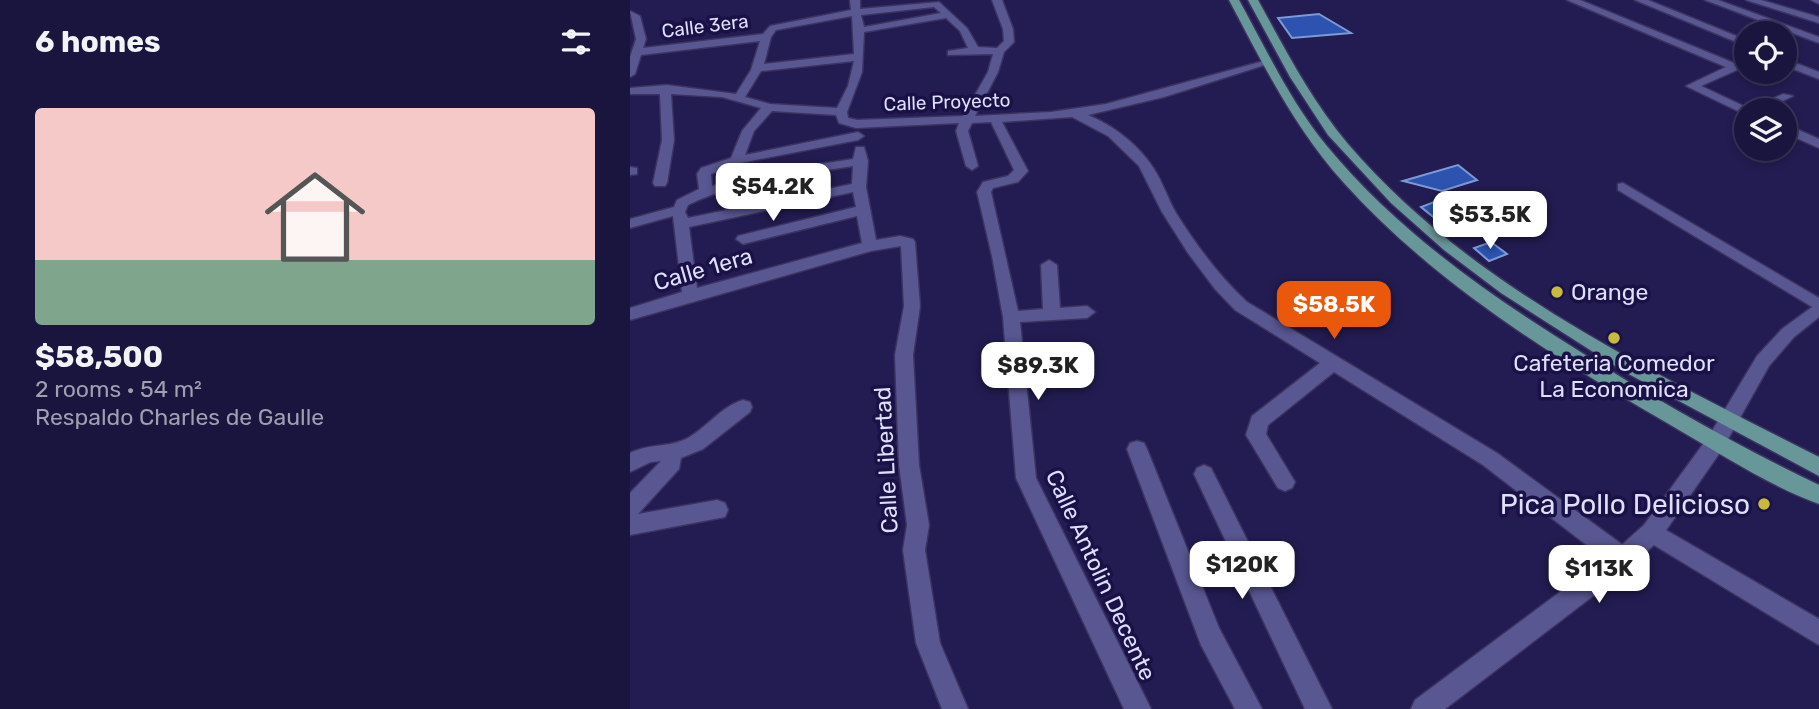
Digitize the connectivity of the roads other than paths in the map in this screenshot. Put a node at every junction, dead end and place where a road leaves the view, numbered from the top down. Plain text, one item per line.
1 (855, 0) edge
2 (997, 0) edge
3 (1253, 0) edge
4 (1572, 0) edge
5 (1640, 0) edge
6 (1710, 0) edge
7 (1751, 0) edge
8 (1235, 1) edge
9 (630, 14) edge
10 (857, 15) junction
11 (947, 15) junction
12 (1819, 20) edge
13 (861, 30) junction
14 (766, 37) junction
15 (1734, 38) edge
16 (636, 40) edge
17 (1819, 40) edge
18 (974, 50) junction
19 (999, 51) junction
20 (952, 53) dead end
21 (634, 57) edge
22 (860, 57) junction
23 (1267, 61) junction
24 (1732, 66) joint
25 (1797, 67) edge
26 (758, 68) junction
27 (630, 74) edge
28 (1297, 75) junction
29 (1819, 76) edge
30 (1278, 77) junction
31 (667, 88) junction
32 (630, 90) edge
33 (1787, 96) dead end
34 (1782, 98) edge
35 (738, 99) junction
36 (1734, 105) edge
37 (769, 107) junction
38 (841, 113) junction
39 (1075, 114) junction
40 (971, 117) junction
41 (994, 117) junction
42 (857, 130) junction
43 (1797, 134) edge
44 (1819, 144) edge
45 (737, 160) junction
46 (862, 161) junction
47 (972, 166) dead end
48 (660, 183) dead end
49 (859, 187) junction
50 (1623, 187) dead end
51 (706, 191) junction
52 (863, 210) junction
53 (680, 217) junction
54 (630, 224) edge
55 (743, 239) dead end
56 (870, 246) junction
57 (1049, 265) dead end
58 (690, 295) junction
59 (1819, 307) edge
60 (1087, 312) dead end
61 (630, 314) edge
62 (1052, 314) junction
63 (1011, 317) junction
64 (1333, 363) junction
65 (743, 407) dead end
66 (1730, 421) junction
67 (1716, 442) junction
68 (1137, 449) dead end
69 (670, 454) junction
70 (630, 463) edge
71 (1819, 467) edge
72 (1205, 474) dead end
73 (1284, 482) dead end
74 (1819, 495) edge
75 (630, 508) edge
76 (717, 510) dead end
77 (630, 525) edge
78 (1652, 532) junction
79 (1623, 559) junction
80 (1819, 633) edge
81 (955, 709) edge
82 (1138, 709) edge
83 (1250, 709) edge
84 (1319, 709) edge
85 (1424, 709) edge

1 - 10 street
2 - 19 street
3 - 8 main road
3 - 28 main road
4 - 24 street
5 - 15 street
6 - 17 street
7 - 12 street
8 - 23 main road
9 - 16 street
10 - 11 street, Calle 3era
10 - 13 street
10 - 14 street, Calle 3era
11 - 13 street
11 - 18 street
13 - 22 street
14 - 21 street, Calle 3era
14 - 26 street
16 - 21 street
18 - 19 street
18 - 20 street
19 - 40 street
21 - 27 street
22 - 26 street
22 - 38 street
23 - 30 main road
23 - 39 street, Calle Proyecto
24 - 36 street
25 - 29 street
26 - 35 street
28 - 30 main road
28 - 66 main road
30 - 67 main road
31 - 32 street, Calle Proyecto
31 - 35 street, Calle Proyecto
31 - 48 street
33 - 34 street
35 - 37 street, Calle Proyecto
37 - 38 street, Calle Proyecto
37 - 45 street
38 - 42 street, Calle Proyecto
39 - 41 street, Calle Proyecto
39 - 64 street
40 - 41 street, Calle Proyecto
40 - 42 street, Calle Proyecto
40 - 47 street
41 - 63 street, Calle Antolin Decente
42 - 45 street
42 - 46 street
43 - 44 street
45 - 51 street
46 - 49 street
46 - 51 street
49 - 52 street
49 - 53 street
50 - 59 street
51 - 53 street
52 - 55 street
52 - 56 street
53 - 54 street
53 - 58 street
56 - 58 street, Calle 1era
56 - 81 street, Calle Libertad
57 - 62 street
58 - 61 street, Calle 1era
59 - 66 street
60 - 62 street
62 - 63 street
63 - 82 street, Calle Antolin Decente
64 - 73 street
64 - 79 street
65 - 69 street
66 - 67 street
66 - 71 main road
67 - 74 main road
67 - 78 street
68 - 83 street
69 - 70 street
69 - 75 street
72 - 84 street
76 - 77 street
78 - 79 street
78 - 80 street
79 - 85 street

